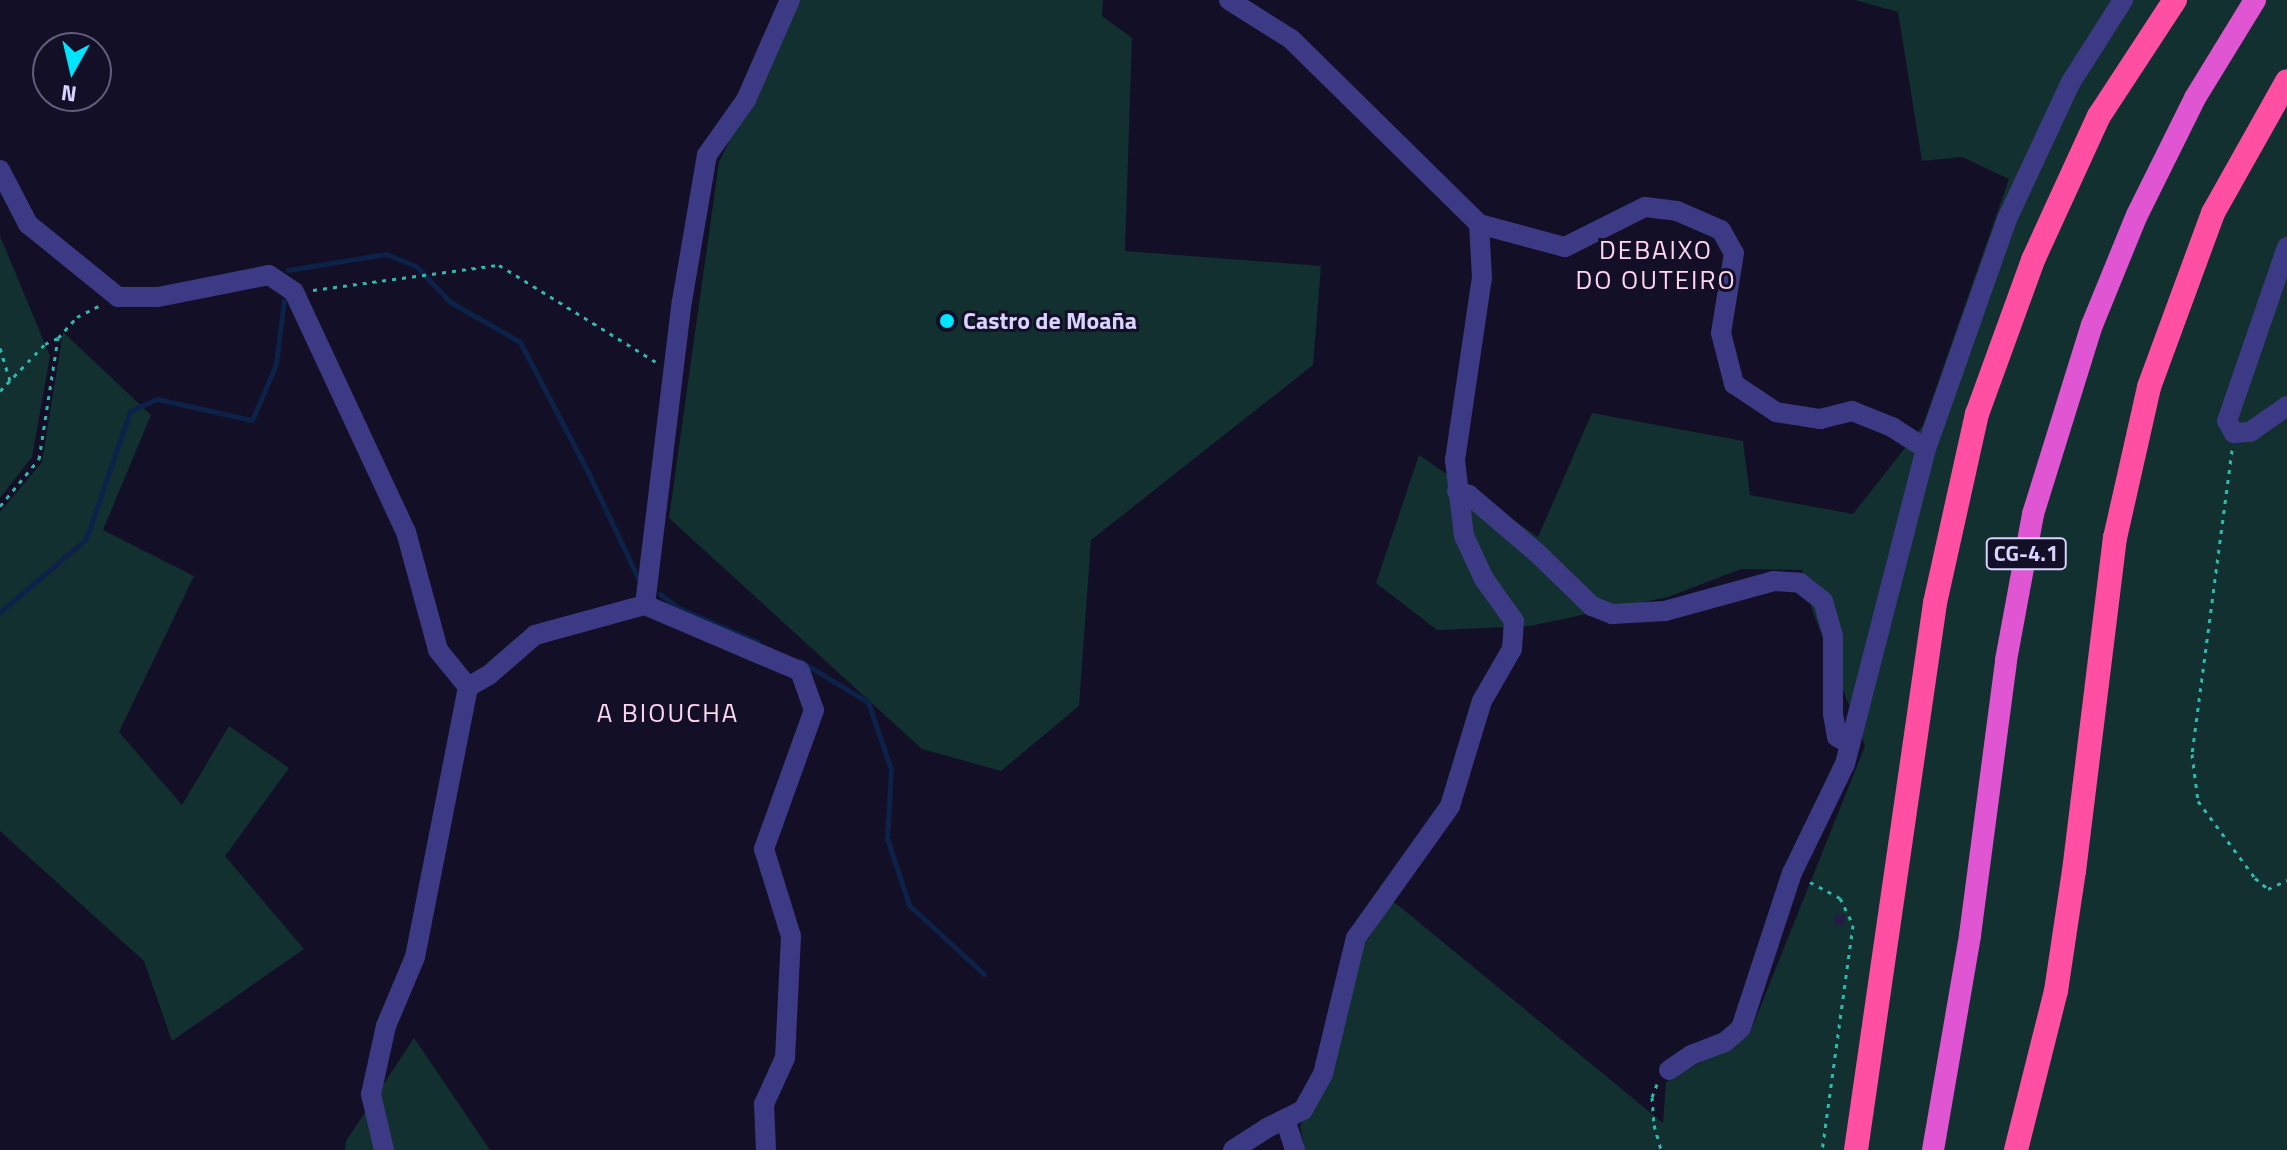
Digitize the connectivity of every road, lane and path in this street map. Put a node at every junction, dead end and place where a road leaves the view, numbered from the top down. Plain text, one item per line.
1 (790, 0) edge
2 (1229, 0) edge
3 (2123, 0) edge
4 (2175, 0) edge
5 (2255, 0) edge
6 (2287, 81) edge
7 (0, 170) edge
8 (1479, 224) junction
9 (2287, 247) edge
10 (294, 292) junction
11 (118, 297) junction
12 (58, 338) junction
13 (0, 348) edge
14 (673, 372) junction
15 (10, 381) junction
16 (0, 391) edge
17 (2287, 406) edge
18 (2234, 433) junction
19 (1926, 449) junction
20 (1457, 491) junction
21 (0, 506) edge
22 (645, 605) junction
23 (468, 687) junction
24 (1850, 744) junction
25 (1792, 873) junction
26 (2287, 880) edge
27 (1669, 1070) joint
28 (1285, 1119) junction
29 (384, 1150) edge
30 (766, 1150) edge
31 (1233, 1150) edge
32 (1295, 1150) edge
33 (1661, 1150) edge
34 (1822, 1150) edge
35 (1856, 1150) edge
36 (1933, 1150) edge
37 (2016, 1150) edge

1 - 14 street
2 - 8 street
3 - 19 street
4 - 35 highway
5 - 36 highway, CG-4.1
6 - 37 highway
7 - 11 street
8 - 19 street
8 - 20 street
9 - 18 street
10 - 11 street
10 - 14 path
10 - 23 street
11 - 12 path
12 - 15 path
12 - 21 path
13 - 15 path
14 - 22 street
15 - 16 path
17 - 18 street
18 - 26 path
19 - 24 street
20 - 24 street
20 - 28 street
22 - 23 street
22 - 30 street
23 - 29 street
24 - 25 street
25 - 27 street
25 - 34 path
27 - 33 path
28 - 31 street
28 - 32 street

